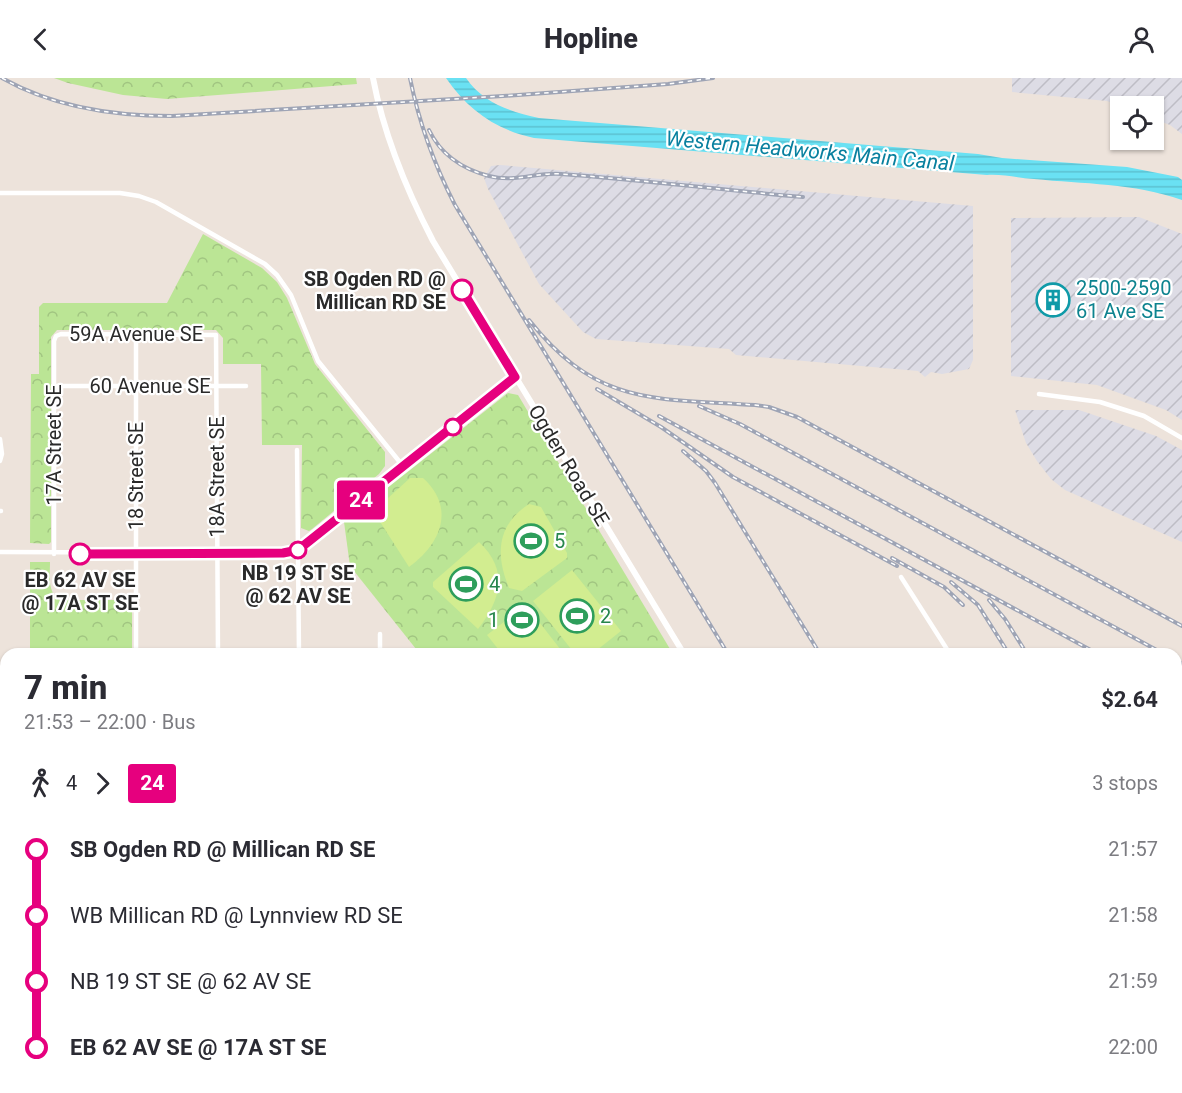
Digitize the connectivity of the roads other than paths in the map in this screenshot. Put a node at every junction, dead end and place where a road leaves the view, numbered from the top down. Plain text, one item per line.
1 (373, 78) edge
2 (0, 193) edge
3 (136, 334) junction
4 (216, 335) joint
5 (56, 336) joint
6 (515, 377) junction
7 (54, 386) junction
8 (136, 386) junction
9 (217, 386) junction
10 (246, 386) dead end
11 (1039, 394) dead end
12 (1182, 438) edge
13 (0, 440) edge
14 (297, 450) dead end
15 (0, 460) edge
16 (403, 466) junction
17 (298, 550) junction
18 (0, 552) edge
19 (217, 553) junction
20 (54, 554) junction
21 (136, 554) junction
22 (901, 577) dead end
23 (380, 634) dead end
24 (136, 648) edge
25 (218, 648) edge
26 (299, 648) edge
27 (380, 648) edge
28 (680, 648) edge
29 (946, 648) edge

1 - 6 street, Ogden Road SE
2 - 16 street
3 - 4 street, 59A Avenue SE
3 - 5 street, 59A Avenue SE
3 - 8 street, 18 Street SE
4 - 9 street, 18A Street SE
5 - 7 street, 17A Street SE
6 - 16 street
6 - 28 street, Ogden Road SE
7 - 8 street, 60 Avenue SE
7 - 20 street, 17A Street SE
8 - 9 street, 60 Avenue SE
8 - 21 street, 18 Street SE
9 - 10 street, 60 Avenue SE
9 - 19 street, 18A Street SE
11 - 12 street
13 - 15 street
14 - 17 street
16 - 17 street
17 - 19 street
17 - 26 street
18 - 20 street
19 - 21 street
19 - 25 street, 18A Street SE
20 - 21 street
21 - 24 street, 18 Street SE
22 - 29 street
23 - 27 street

